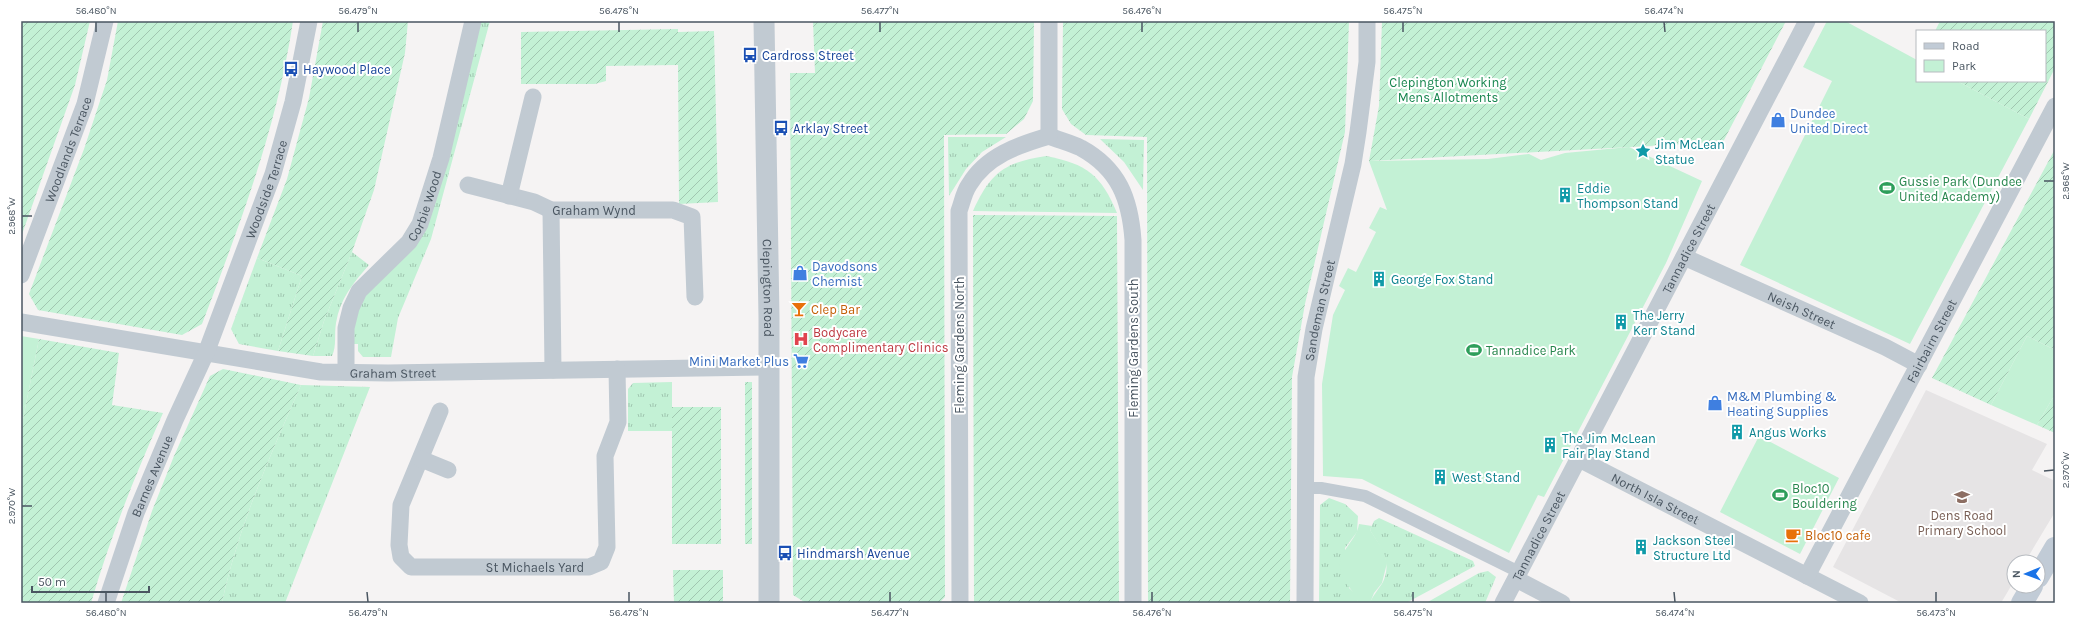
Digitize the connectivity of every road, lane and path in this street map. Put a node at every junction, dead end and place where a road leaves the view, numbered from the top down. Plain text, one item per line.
1 (105, 21) edge
2 (309, 21) edge
3 (473, 21) edge
4 (764, 21) edge
5 (1049, 21) edge
6 (1367, 21) edge
7 (1807, 21) edge
8 (533, 97) dead end
9 (2055, 106) edge
10 (1048, 136) junction
11 (468, 185) dead end
12 (509, 196) junction
13 (551, 210) junction
14 (1684, 257) junction
15 (21, 275) edge
16 (695, 297) dead end
17 (21, 322) edge
18 (206, 353) junction
19 (1919, 365) junction
20 (770, 367) junction
21 (617, 369) junction
22 (553, 370) junction
23 (346, 372) junction
24 (440, 411) dead end
25 (421, 459) junction
26 (1579, 459) junction
27 (448, 470) dead end
28 (1306, 488) junction
29 (2055, 548) edge
30 (2046, 563) edge
31 (1517, 576) junction
32 (1808, 576) junction
33 (2027, 594) edge
34 (106, 603) edge
35 (769, 603) edge
36 (960, 603) edge
37 (1133, 603) edge
38 (1305, 603) edge
39 (1503, 603) edge
40 (1562, 603) edge
41 (1860, 603) edge
42 (2022, 603) edge

1 - 15 street, Woodlands Terrace
2 - 18 street, Woodside Terrace
3 - 23 street, Corbie Wood
4 - 20 street, Clepington Road
5 - 10 street
6 - 28 street, Sandeman Street
7 - 14 street, Tannadice Street
8 - 12 street
9 - 19 street, Fairbairn Street
10 - 36 street, Fleming Gardens North
10 - 37 street, Fleming Gardens South
11 - 12 street
12 - 13 street
13 - 16 street, Graham Wynd
13 - 22 street, Graham Wynd
14 - 19 street, Neish Street
14 - 26 street, Tannadice Street
17 - 18 street, Graham Street
18 - 23 street, Graham Street
18 - 34 street, Barnes Avenue
19 - 32 street, Fairbairn Street
20 - 21 street, Graham Street
20 - 35 street, Clepington Road
21 - 22 street, Graham Street
21 - 25 street, St Michaels Yard
22 - 23 street, Graham Street
24 - 25 street, St Michaels Yard
25 - 27 street
26 - 31 street, Tannadice Street
26 - 32 street, North Isla Street
28 - 31 street
28 - 38 street, Sandeman Street
29 - 30 main road
31 - 39 street, Tannadice Street
31 - 40 street
32 - 41 street, North Isla Street
33 - 42 main road

